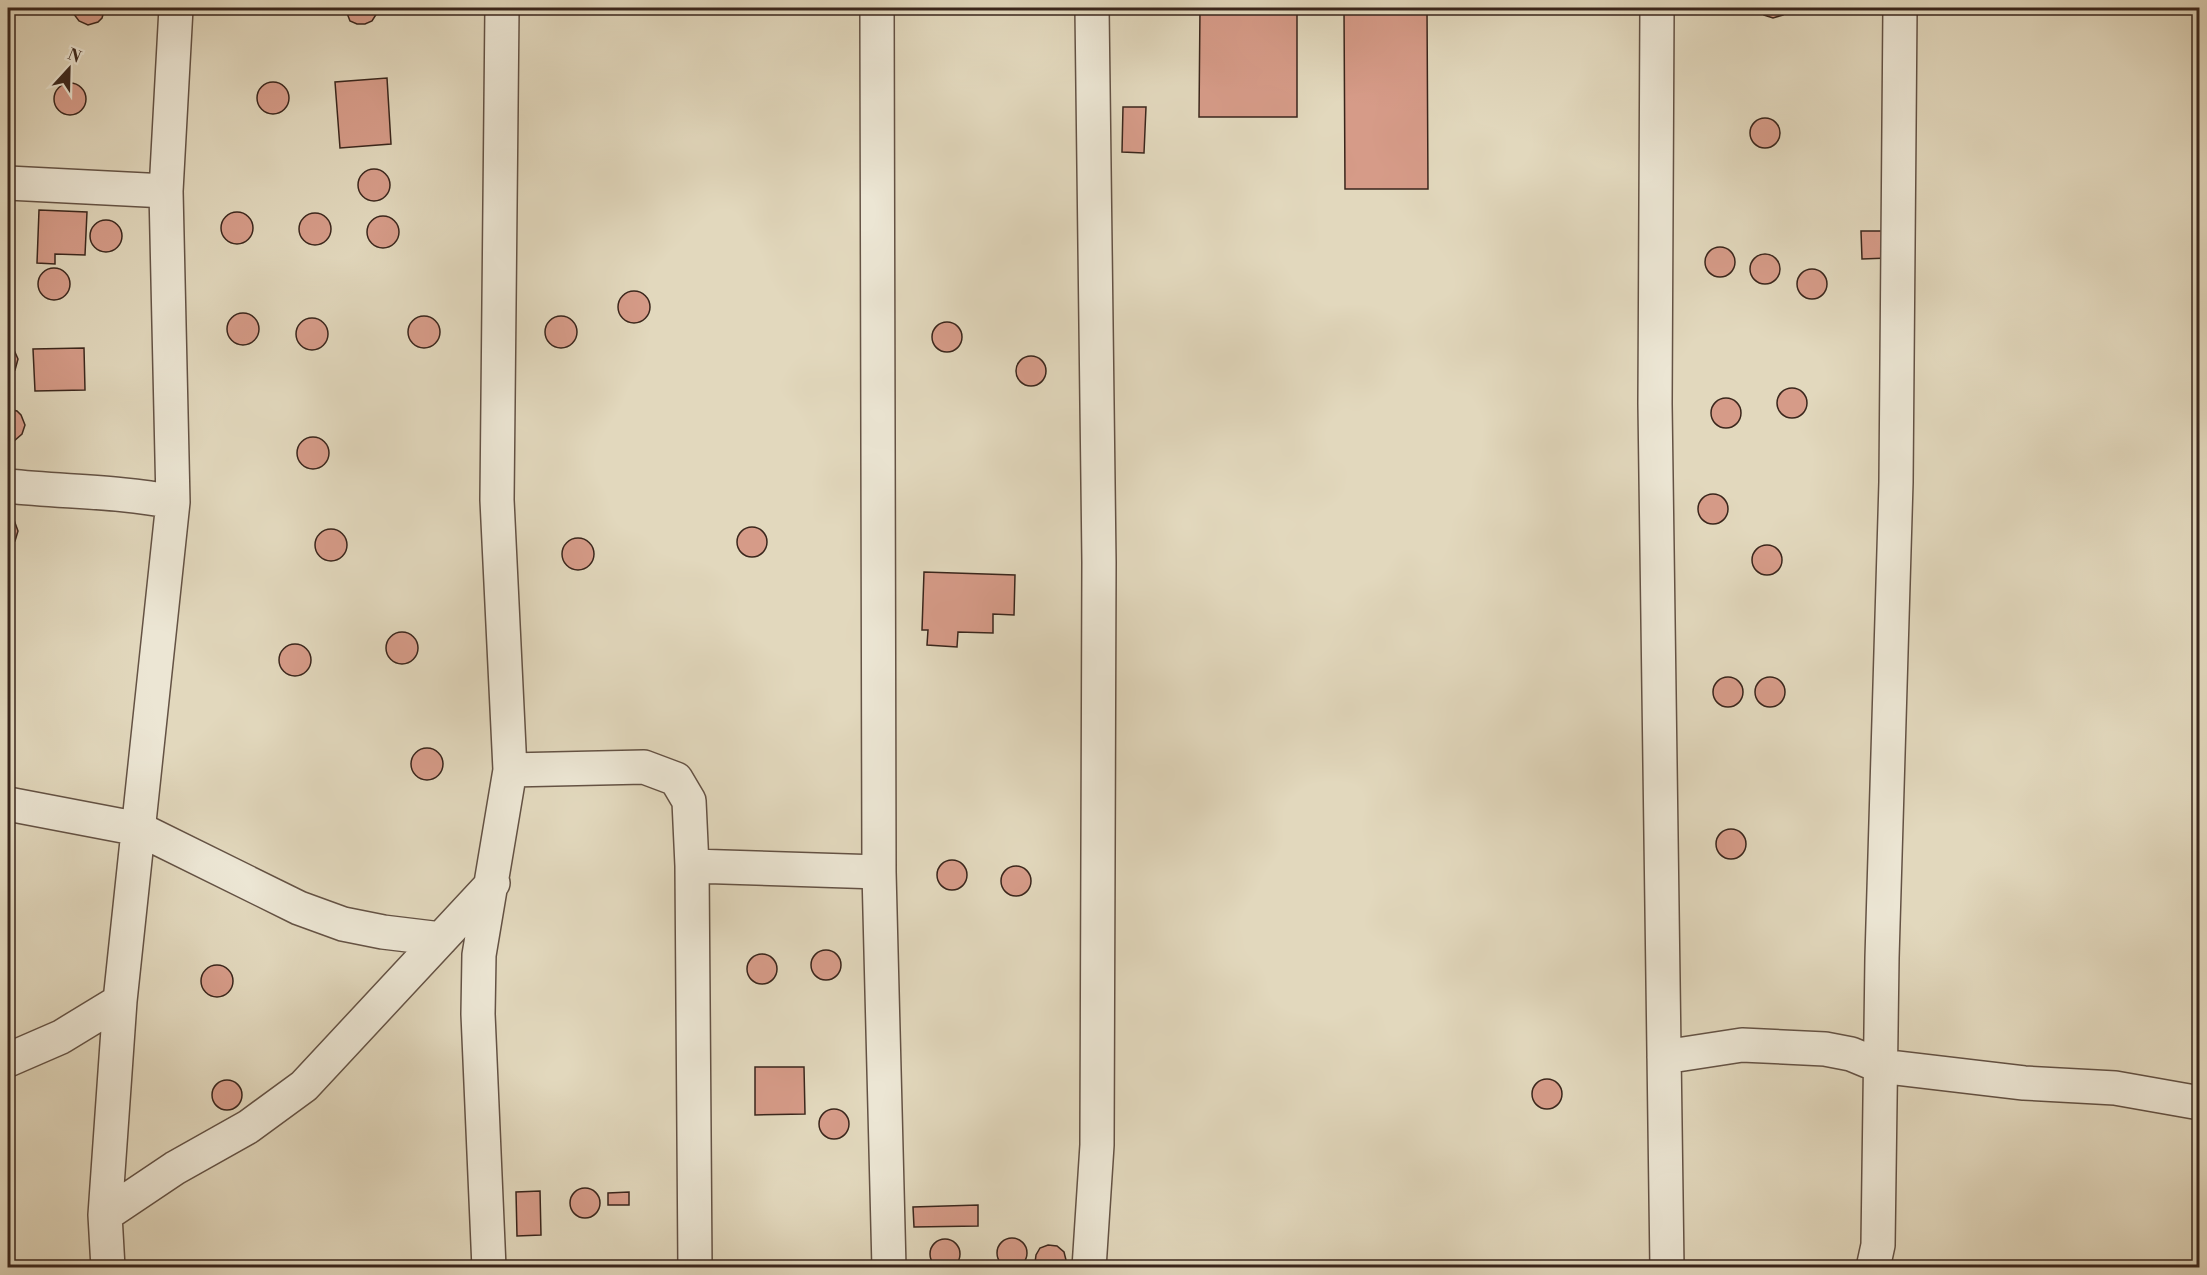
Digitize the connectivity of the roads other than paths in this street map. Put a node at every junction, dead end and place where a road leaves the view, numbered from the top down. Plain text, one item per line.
1 (176, 8) edge
2 (502, 8) edge
3 (877, 8) edge
4 (1092, 8) edge
5 (1657, 8) edge
6 (1900, 8) edge
7 (8, 183) edge
8 (166, 191) junction
9 (8, 486) edge
10 (173, 502) junction
11 (510, 770) junction
12 (8, 804) edge
13 (139, 829) junction
14 (692, 866) junction
15 (879, 872) junction
16 (492, 883) junction
17 (441, 939) junction
18 (120, 1001) junction
19 (1664, 1057) junction
20 (8, 1060) edge
21 (1880, 1066) junction
22 (2199, 1103) edge
23 (105, 1215) junction
24 (108, 1268) edge
25 (489, 1268) edge
26 (695, 1268) edge
27 (889, 1268) edge
28 (1089, 1268) edge
29 (1667, 1268) edge
30 (1873, 1268) edge

1 - 8 street
2 - 11 street
3 - 15 street
4 - 28 street
5 - 19 street
6 - 21 street
7 - 8 street
8 - 10 street
9 - 10 street
10 - 13 street
11 - 14 street
11 - 16 street
12 - 13 street
13 - 17 street
13 - 18 street
14 - 15 street
14 - 26 street
15 - 27 street
16 - 17 street
16 - 25 street
17 - 23 street
18 - 20 street
18 - 23 street
19 - 21 street
19 - 29 street
21 - 22 street
21 - 30 street
23 - 24 street

